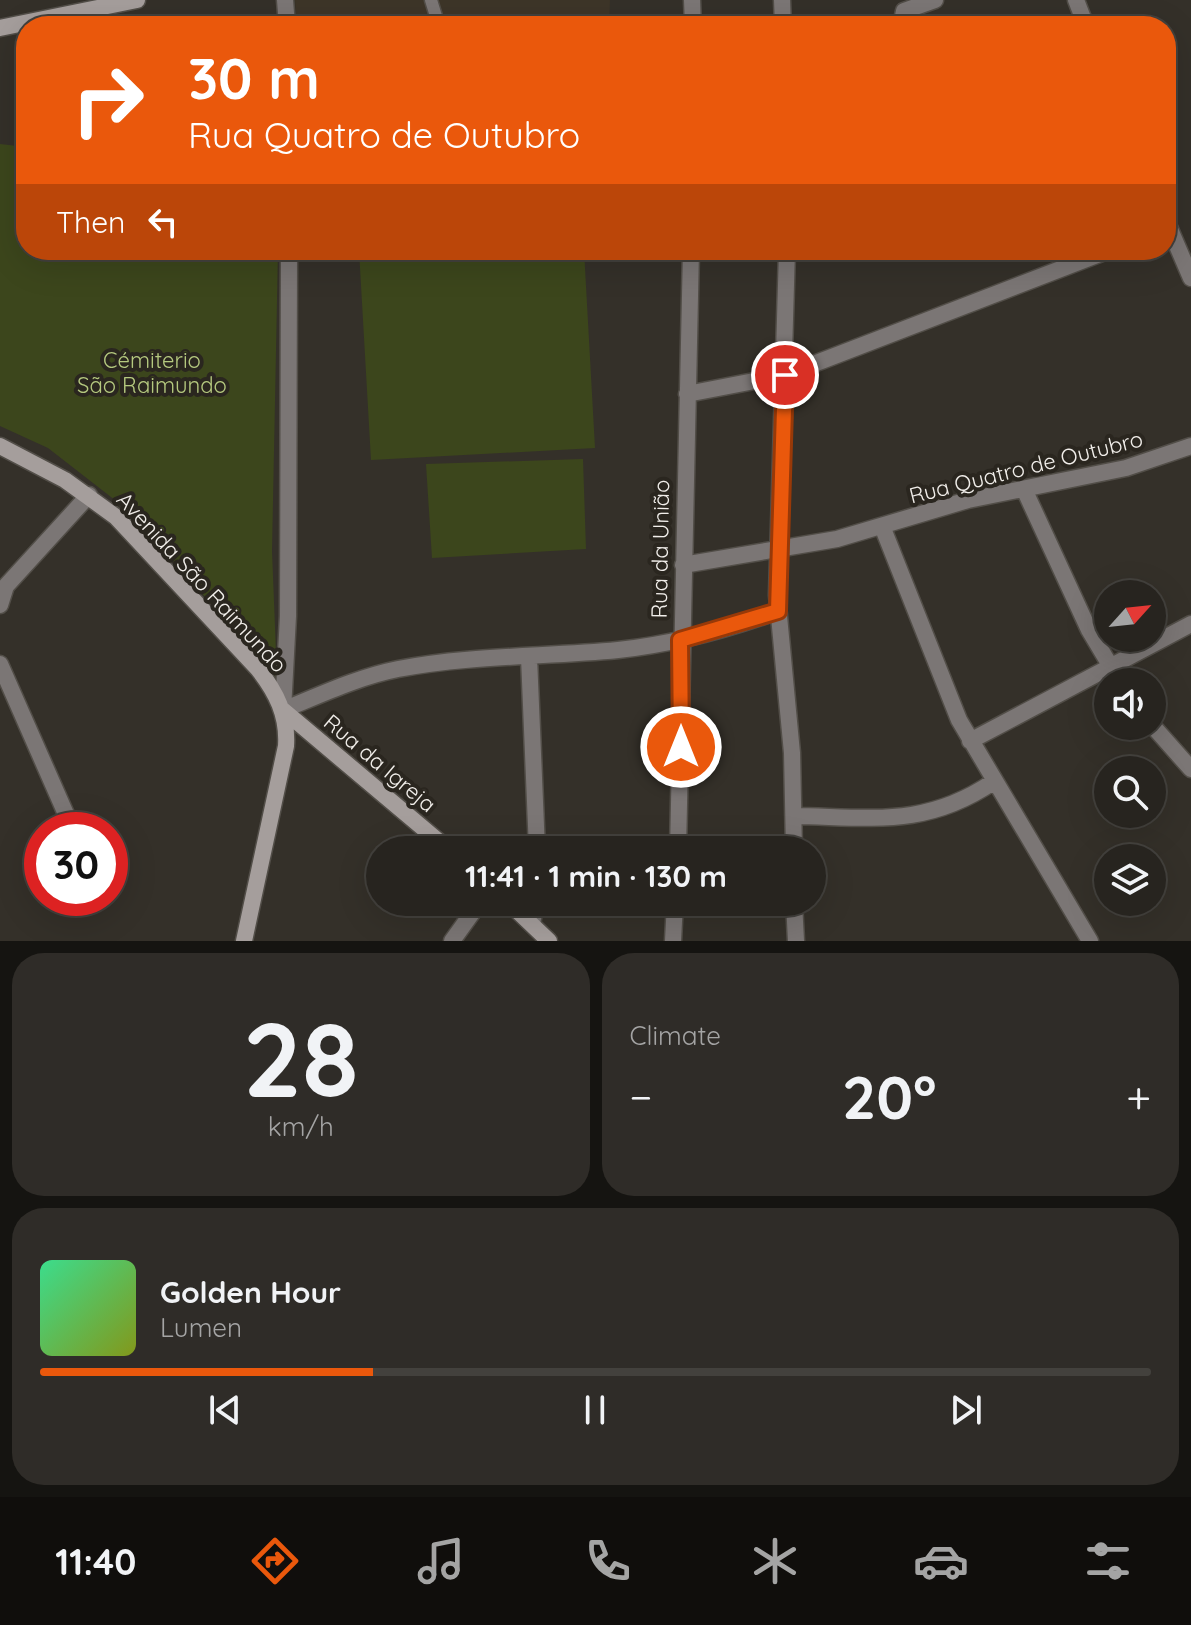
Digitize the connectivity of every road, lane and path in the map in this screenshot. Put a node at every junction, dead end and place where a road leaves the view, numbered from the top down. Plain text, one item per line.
1 (137, 0) edge
2 (935, 0) edge
3 (59, 16) edge
4 (903, 16) edge
5 (1176, 245) edge
6 (289, 260) edge
7 (691, 260) edge
8 (787, 260) edge
9 (1084, 260) edge
10 (1191, 278) edge
11 (785, 375) junction
12 (687, 394) junction
13 (0, 446) edge
14 (1191, 446) edge
15 (1024, 489) junction
16 (89, 495) junction
17 (882, 526) junction
18 (779, 549) junction
19 (683, 565) junction
20 (0, 605) edge
21 (778, 611) junction
22 (1191, 624) edge
23 (680, 640) junction
24 (529, 657) junction
25 (0, 664) edge
26 (1111, 668) edge
27 (1125, 668) edge
28 (1094, 685) edge
29 (283, 710) junction
30 (1165, 740) edge
31 (970, 741) junction
32 (1191, 769) edge
33 (993, 782) junction
34 (65, 812) edge
35 (794, 816) junction
36 (432, 836) edge
37 (536, 836) edge
38 (678, 836) edge
39 (794, 836) edge
40 (470, 916) edge
41 (523, 916) edge
42 (533, 916) edge
43 (674, 916) edge
44 (795, 916) edge
45 (532, 924) junction
46 (244, 941) edge
47 (452, 941) edge
48 (549, 941) edge
49 (673, 941) edge
50 (796, 941) edge
51 (1090, 941) edge

1 - 3 street
2 - 4 street
5 - 10 street
6 - 29 street
7 - 12 street, Rua da União
8 - 11 street
9 - 11 street
11 - 12 street
11 - 18 street
12 - 19 street, Rua da União
13 - 16 street, Avenida São Raimundo
14 - 15 street, Rua Quatro de Outubro
15 - 17 street, Rua Quatro de Outubro
15 - 26 street
16 - 20 street
16 - 29 street, Avenida São Raimundo
17 - 18 street, Rua Quatro de Outubro
17 - 31 street
18 - 19 street, Rua Quatro de Outubro
18 - 21 street
19 - 23 street, Rua da União
21 - 23 street
21 - 35 street
22 - 27 street
23 - 24 street
23 - 38 street, Rua da União
24 - 29 street
24 - 37 street
25 - 34 street
28 - 31 street
29 - 36 street, Rua da Igreja
29 - 46 street, Avenida São Raimundo
30 - 32 street
31 - 33 street
33 - 35 street
33 - 51 street
35 - 39 street
40 - 47 street
41 - 45 street
42 - 45 street
43 - 49 street
44 - 50 street
45 - 48 street

